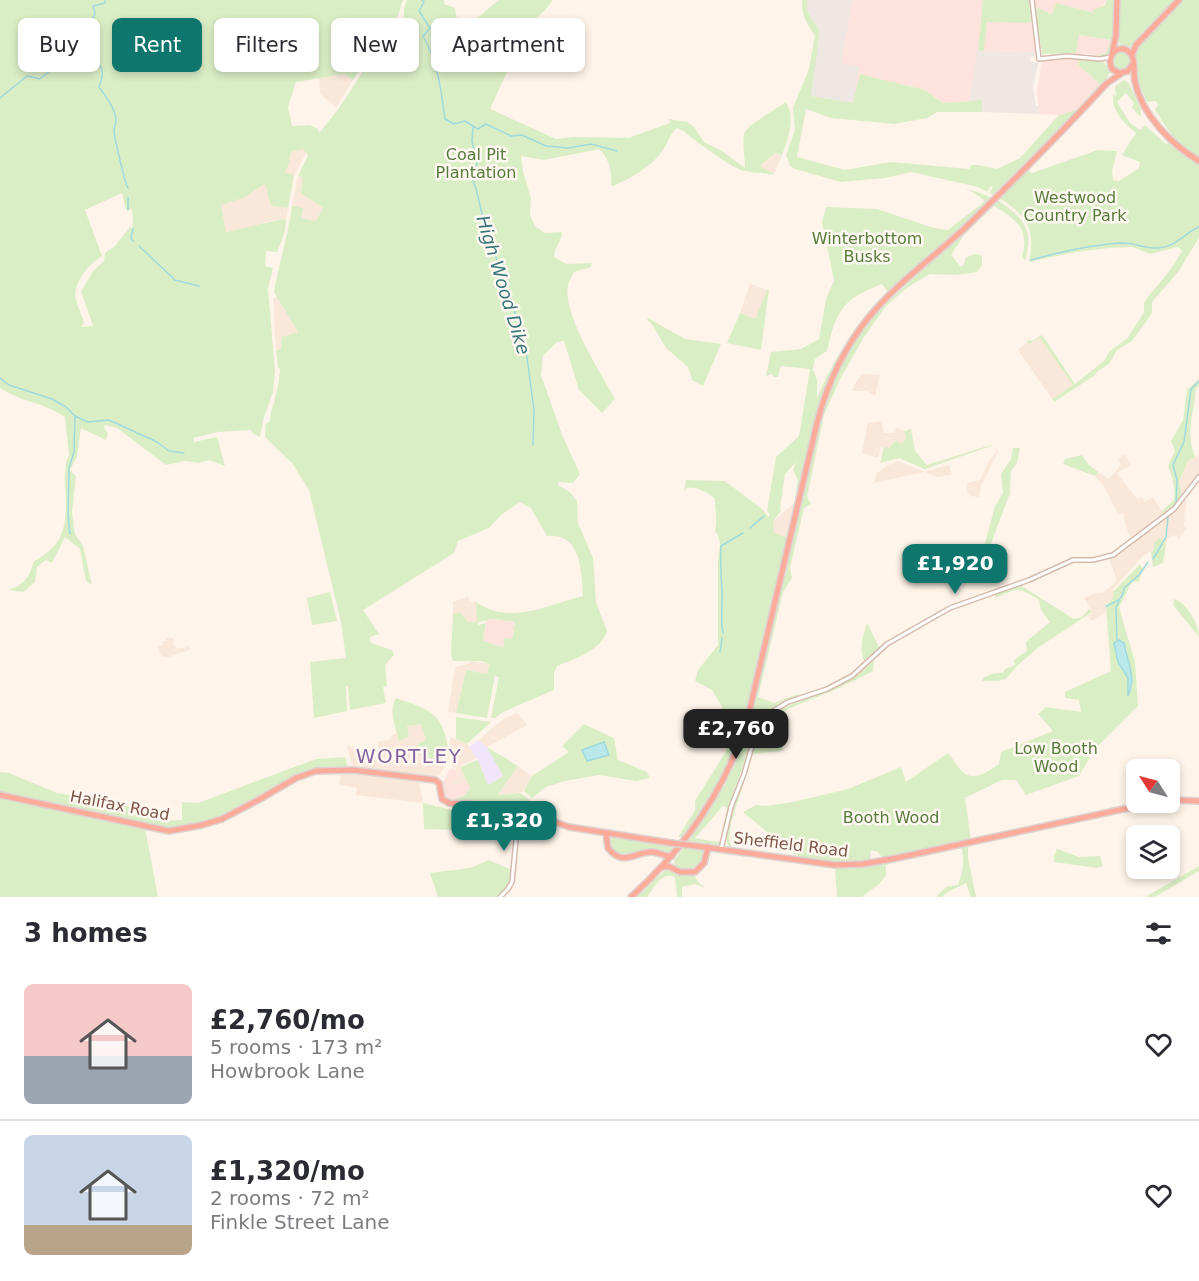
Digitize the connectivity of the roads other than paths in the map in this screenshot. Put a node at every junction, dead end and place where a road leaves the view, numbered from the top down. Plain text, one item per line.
1 (1032, 0) edge
2 (1117, 0) edge
3 (1179, 0) edge
4 (1116, 38) junction
5 (1136, 45) junction
6 (1124, 50) junction
7 (1111, 55) junction
8 (1132, 55) junction
9 (1101, 59) junction
10 (1133, 63) junction
11 (1111, 67) junction
12 (1124, 73) junction
13 (1135, 81) junction
14 (1107, 83) junction
15 (1199, 161) edge
16 (1199, 477) edge
17 (438, 782) joint
18 (0, 795) edge
19 (1180, 800) edge
20 (1199, 801) edge
21 (1126, 808) edge
22 (520, 813) junction
23 (606, 834) junction
24 (616, 835) junction
25 (607, 845) junction
26 (708, 847) junction
27 (678, 849) junction
28 (721, 849) junction
29 (658, 853) junction
30 (707, 855) junction
31 (672, 856) junction
32 (673, 867) junction
33 (661, 868) junction
34 (652, 878) junction
35 (500, 897) edge
36 (631, 897) edge

1 - 9 street
2 - 4 highway
3 - 5 highway
4 - 6 highway
4 - 7 highway
5 - 6 highway
5 - 8 highway
6 - 7 highway
6 - 8 highway
7 - 9 street
7 - 11 highway
8 - 10 highway
9 - 11 street
10 - 12 highway
10 - 13 highway
11 - 12 highway
11 - 14 highway
12 - 13 highway
12 - 14 highway
13 - 15 highway
14 - 27 highway
16 - 28 street
17 - 18 highway, Halifax Road
17 - 22 highway, Sheffield Road
19 - 20 highway
21 - 28 highway, Sheffield Road
22 - 23 highway, Sheffield Road
22 - 35 street
23 - 24 highway, Sheffield Road
23 - 25 highway
24 - 25 highway
24 - 26 highway, Sheffield Road, bridge
25 - 29 highway
26 - 28 highway, Sheffield Road
26 - 30 highway
27 - 31 highway
27 - 32 highway
28 - 30 highway
29 - 31 highway
29 - 34 highway
30 - 32 highway
31 - 33 highway
32 - 33 highway
33 - 34 highway
34 - 36 highway

